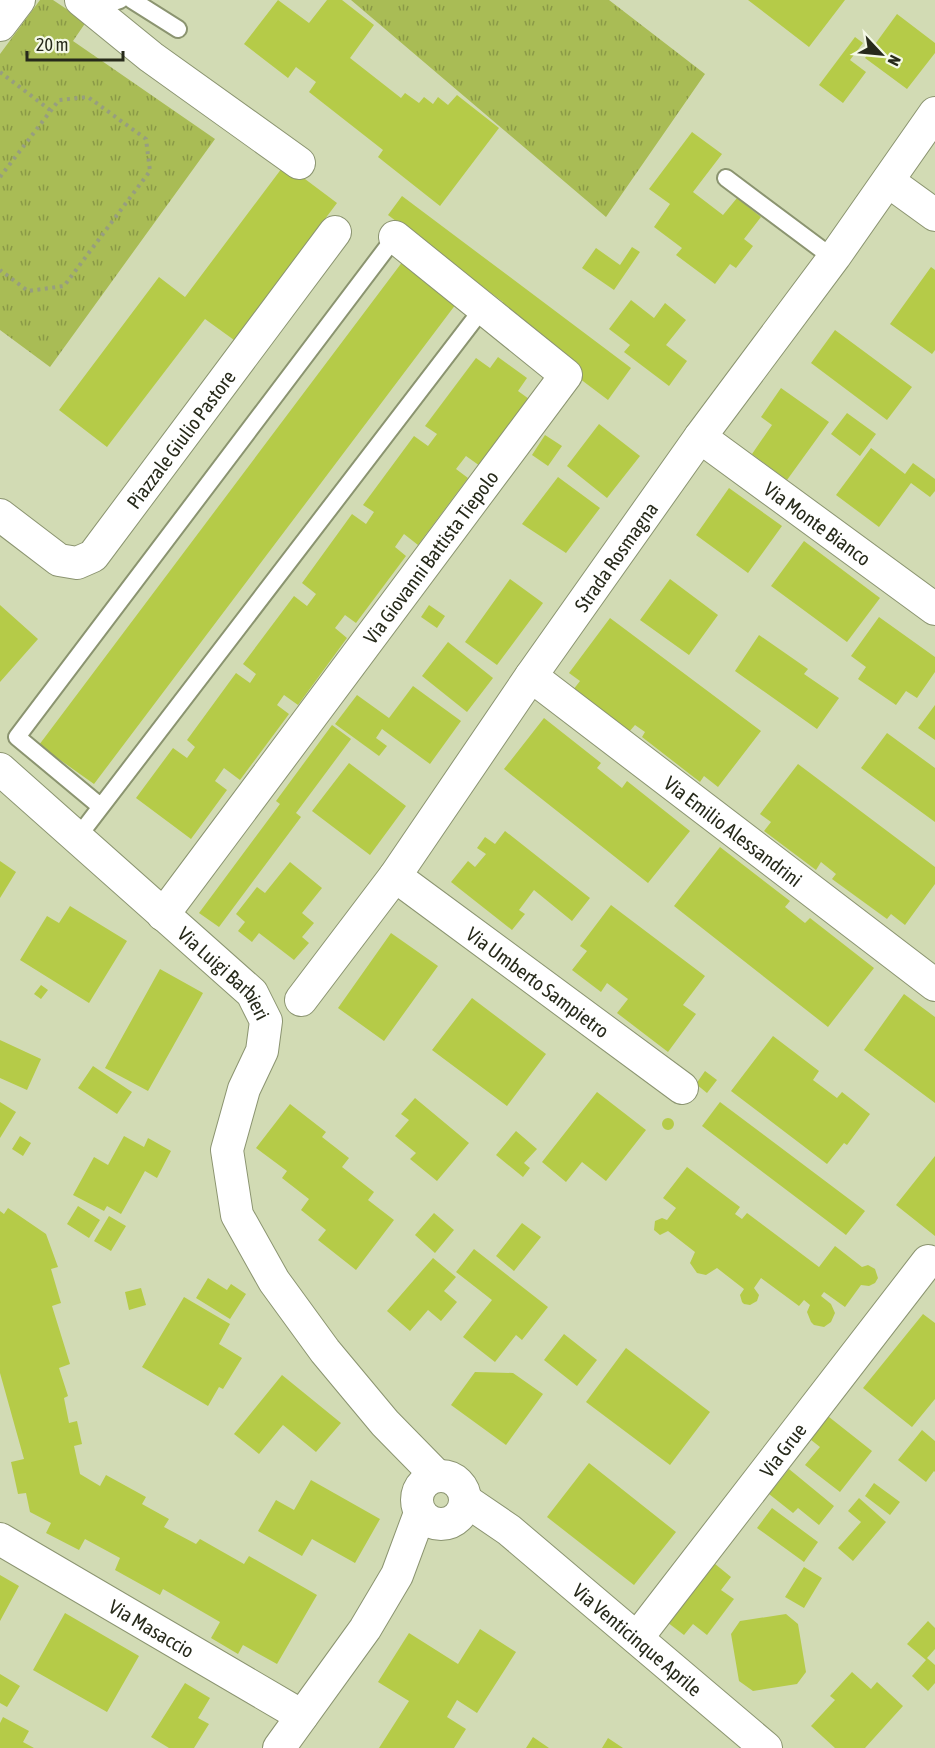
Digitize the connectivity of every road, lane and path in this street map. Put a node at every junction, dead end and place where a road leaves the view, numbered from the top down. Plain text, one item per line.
1 (19, 0) edge
2 (132, 0) edge
3 (98, 3) edge
4 (0, 25) edge
5 (178, 29) dead end
6 (0, 72) edge
7 (50, 110) junction
8 (935, 113) edge
9 (299, 163) dead end
10 (0, 177) edge
11 (726, 178) dead end
12 (888, 181) junction
13 (935, 215) edge
14 (335, 232) dead end
15 (395, 237) joint
16 (835, 256) junction
17 (0, 270) edge
18 (483, 308) junction
19 (700, 437) junction
20 (0, 514) edge
21 (935, 609) edge
22 (531, 676) junction
23 (0, 769) edge
24 (100, 806) junction
25 (77, 838) junction
26 (395, 876) junction
27 (163, 915) junction
28 (935, 985) edge
29 (252, 993) junction
30 (301, 1000) junction
31 (262, 1051) junction
32 (682, 1088) dead end
33 (928, 1261) dead end
34 (440, 1504) junction
35 (0, 1539) edge
36 (637, 1638) junction
37 (293, 1737) edge
38 (766, 1748) edge

1 - 4 street
2 - 5 lane
3 - 9 street
6 - 7 path
7 - 10 path
7 - 17 path
8 - 12 street, Strada Rosmagna
11 - 16 lane
12 - 13 street
12 - 16 street, Strada Rosmagna
14 - 20 street, Piazzale Giulio Pastore
15 - 18 street, Via Giovanni Battista Tiepolo
15 - 24 lane
16 - 19 street, Strada Rosmagna
18 - 24 lane
18 - 27 street, Via Giovanni Battista Tiepolo
19 - 21 street, Via Monte Bianco
19 - 22 street, Strada Rosmagna
22 - 26 street, Strada Rosmagna
22 - 28 street, Via Emilio Alessandrini
23 - 25 street, Via Luigi Barbieri
24 - 25 lane
25 - 27 street, Via Luigi Barbieri
26 - 30 street, Strada Rosmagna
26 - 32 street, Via Umberto Sampietro
27 - 29 street, Via Luigi Barbieri
29 - 30 street
29 - 31 street, Via Luigi Barbieri
30 - 31 street, Strada Rosmagna
31 - 34 street, Via Luigi Barbieri
33 - 36 street, Via Grue
34 - 36 street, Via Venticinque Aprile
34 - 37 street
35 - 37 street, Via Masaccio
36 - 38 street, Via Venticinque Aprile

